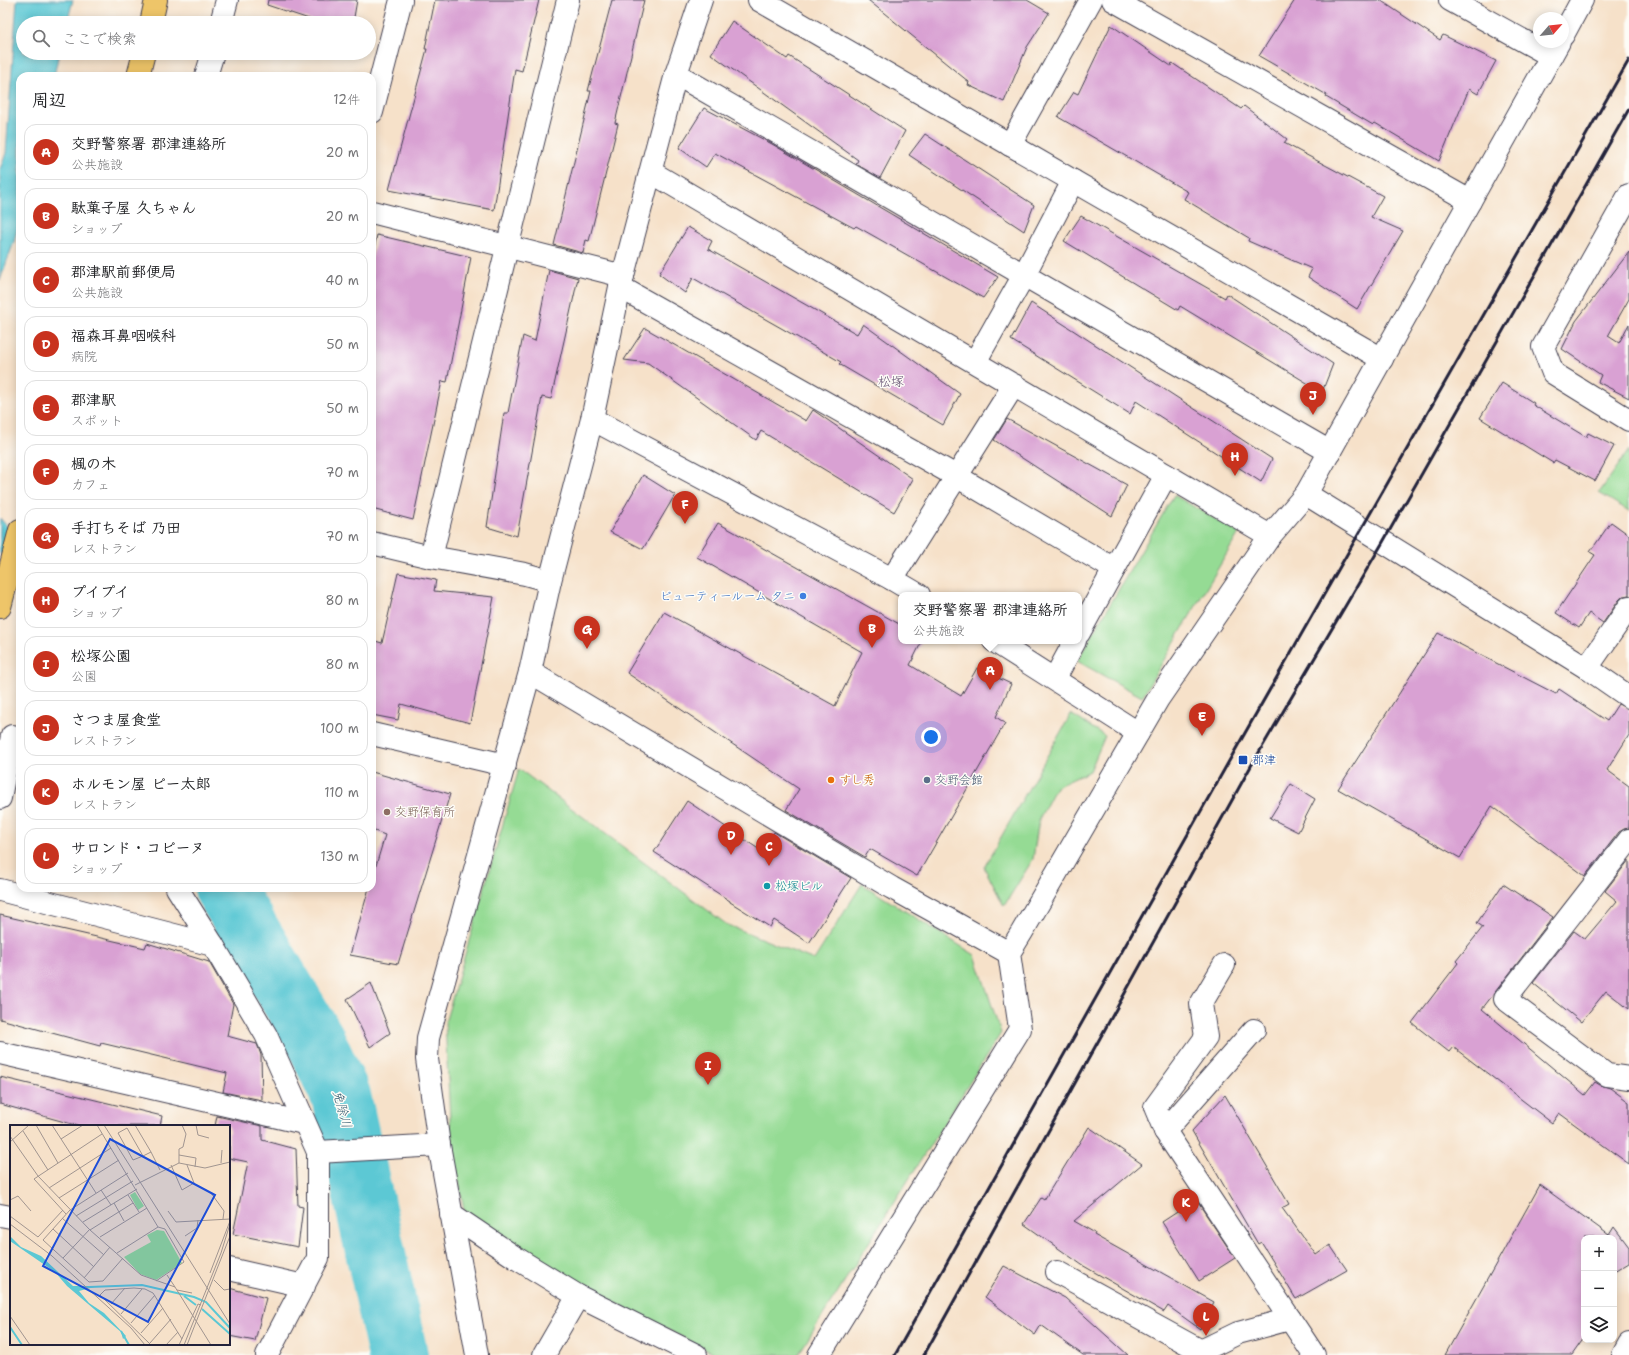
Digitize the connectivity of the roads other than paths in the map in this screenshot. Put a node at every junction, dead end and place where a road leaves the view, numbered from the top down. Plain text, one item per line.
1 (156, 0) edge
2 (227, 0) edge
3 (401, 0) edge
4 (568, 0) edge
5 (701, 0) edge
6 (759, 0) edge
7 (1092, 0) edge
8 (1113, 0) edge
9 (1450, 0) edge
10 (1582, 0) edge
11 (153, 16) edge
12 (223, 16) edge
13 (1569, 24) edge
14 (1555, 49) edge
15 (142, 60) edge
16 (211, 60) edge
17 (139, 72) edge
18 (207, 72) edge
19 (676, 74) junction
20 (376, 97) edge
21 (1010, 145) junction
22 (651, 172) junction
23 (1073, 181) junction
24 (1629, 195) edge
25 (1470, 201) junction
26 (376, 213) edge
27 (508, 247) junction
28 (1024, 275) junction
29 (622, 281) junction
30 (1382, 359) junction
31 (975, 362) junction
32 (1014, 385) junction
33 (592, 419) junction
34 (1629, 420) edge
35 (1330, 452) junction
36 (1166, 475) junction
37 (956, 476) junction
38 (1306, 494) junction
39 (1270, 536) junction
40 (376, 544) edge
41 (16, 545) edge
42 (431, 557) junction
43 (1114, 569) junction
44 (892, 579) junction
45 (550, 581) junction
46 (914, 592) edge
47 (0, 607) edge
48 (1629, 607) edge
49 (1082, 628) edge
50 (999, 644) edge
51 (1073, 644) edge
52 (1587, 668) junction
53 (530, 672) junction
54 (1055, 678) junction
55 (1629, 697) edge
56 (1138, 733) junction
57 (376, 735) edge
58 (16, 737) edge
59 (505, 765) junction
60 (0, 798) edge
61 (1629, 840) edge
62 (0, 890) edge
63 (180, 892) edge
64 (213, 945) junction
65 (1009, 953) junction
66 (1224, 965) dead end
67 (1254, 1030) dead end
68 (0, 1053) edge
69 (1629, 1078) edge
70 (304, 1123) junction
71 (1165, 1131) junction
72 (439, 1145) junction
73 (318, 1152) junction
74 (452, 1214) junction
75 (0, 1215) edge
76 (10, 1217) edge
77 (230, 1269) edge
78 (1057, 1272) dead end
79 (304, 1286) junction
80 (578, 1296) junction
81 (1290, 1319) junction
82 (1629, 1344) edge
83 (267, 1355) edge
84 (477, 1355) edge
85 (544, 1355) edge
86 (696, 1355) edge
87 (819, 1355) edge
88 (1314, 1355) edge
89 (1623, 1355) edge

1 - 11 highway
2 - 12 street
3 - 20 street
4 - 27 street
5 - 19 street
6 - 21 street
7 - 21 street
8 - 25 street
9 - 14 street
10 - 13 street
14 - 25 street
15 - 17 highway
16 - 18 street
19 - 22 street
19 - 28 street
21 - 23 street
22 - 29 street
22 - 31 street
23 - 28 street
23 - 30 street
24 - 34 street
25 - 30 street
26 - 27 street
27 - 29 street
27 - 42 street
28 - 31 street
28 - 35 street
29 - 33 street
29 - 37 street
30 - 35 street
31 - 32 street
32 - 36 street
32 - 37 street
33 - 44 street
33 - 45 street
35 - 38 street
36 - 39 street
36 - 43 street
37 - 43 street
37 - 44 street
38 - 39 street
38 - 52 street
39 - 56 street
40 - 42 street
41 - 47 highway
42 - 45 street
43 - 49 street
44 - 46 street
45 - 53 street
48 - 52 street
50 - 54 street
51 - 54 street
52 - 55 street
53 - 59 street
53 - 65 street
54 - 56 street
56 - 65 street
57 - 59 street
58 - 60 street
59 - 72 street
61 - 69 street
62 - 64 street
63 - 64 street
64 - 70 street
65 - 87 street
66 - 71 street
67 - 71 street
68 - 70 street
70 - 73 street
71 - 81 street
72 - 73 street
72 - 74 street
73 - 79 street
74 - 80 street
74 - 84 street
75 - 76 street
77 - 79 street
78 - 81 street
79 - 83 street
80 - 85 street
80 - 86 street
81 - 88 street
82 - 89 street

